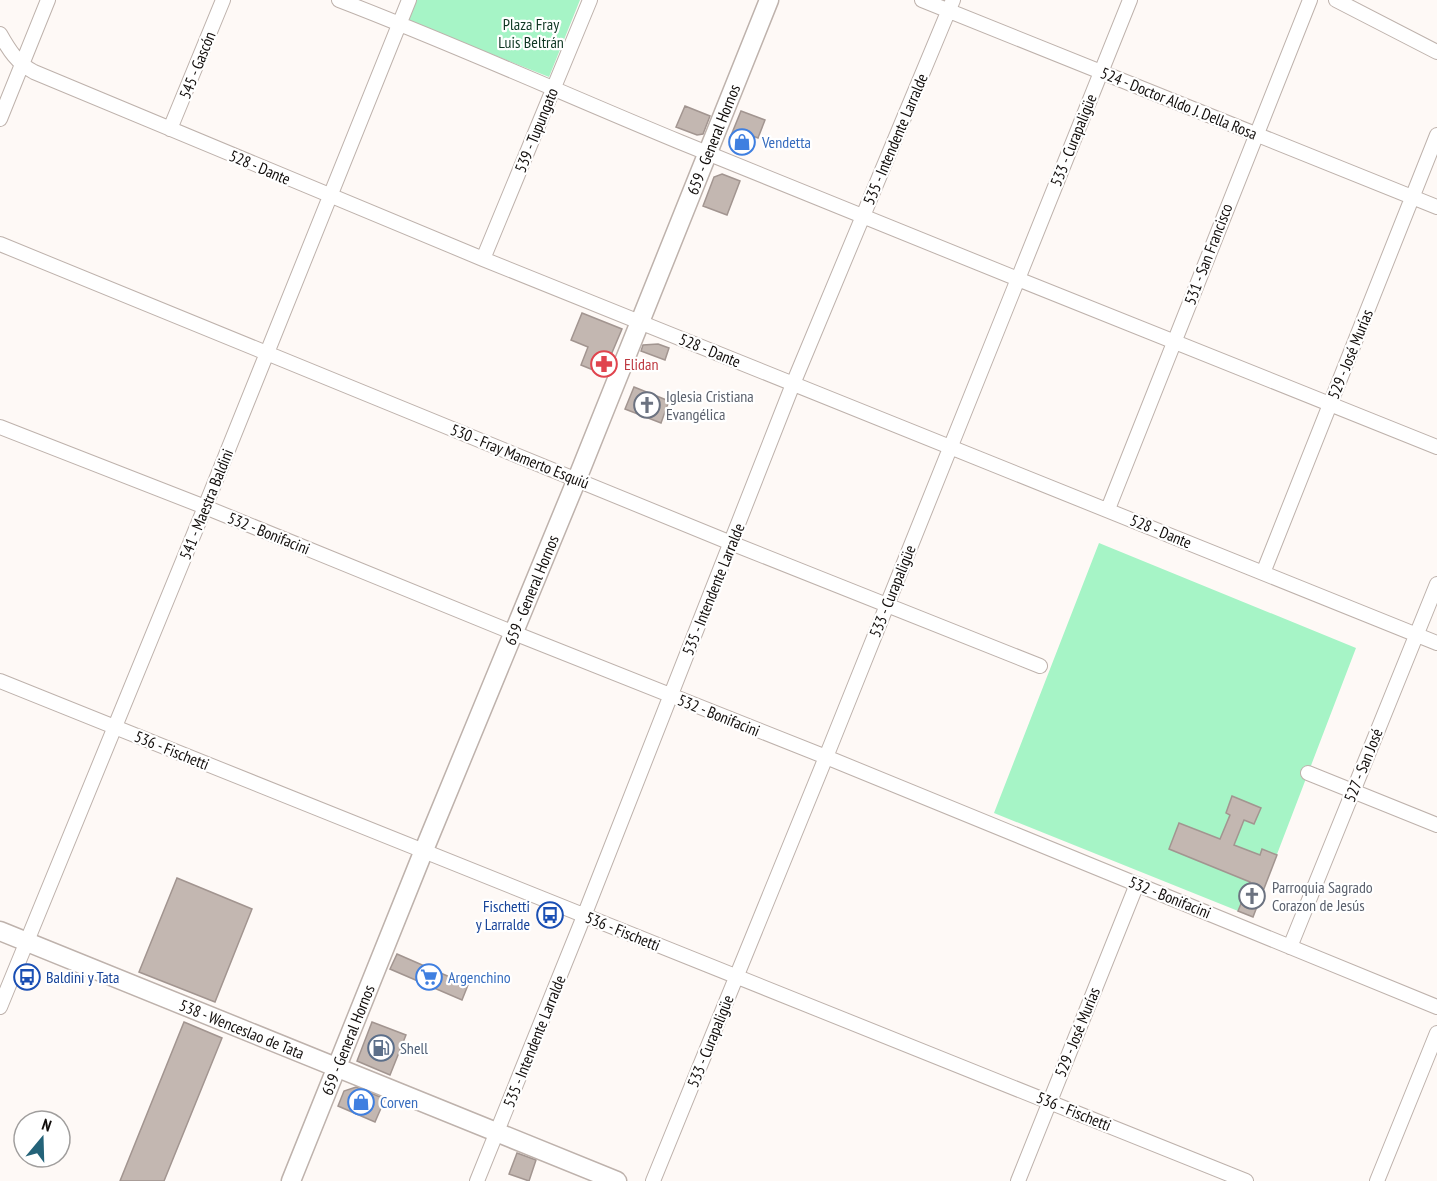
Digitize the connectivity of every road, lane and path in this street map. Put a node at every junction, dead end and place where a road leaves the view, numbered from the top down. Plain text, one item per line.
1 (48, 0) edge
2 (223, 0) edge
3 (339, 0) edge
4 (409, 0) edge
5 (590, 0) edge
6 (769, 0) edge
7 (922, 0) edge
8 (1130, 0) edge
9 (1310, 0) edge
10 (1336, 0) edge
11 (951, 5) edge
12 (399, 23) junction
13 (0, 34) edge
14 (1437, 52) edge
15 (22, 65) junction
16 (1100, 71) junction
17 (553, 89) junction
18 (0, 119) edge
19 (170, 129) junction
20 (1255, 135) junction
21 (1437, 135) edge
22 (708, 153) junction
23 (330, 196) junction
24 (1413, 197) junction
25 (1437, 207) edge
26 (864, 215) junction
27 (0, 244) edge
28 (483, 259) junction
29 (1017, 278) junction
30 (640, 322) junction
31 (1175, 341) junction
32 (267, 352) junction
33 (793, 384) junction
34 (1329, 404) junction
35 (0, 427) edge
36 (1437, 447) edge
37 (949, 448) junction
38 (577, 479) junction
39 (205, 507) junction
40 (1108, 509) junction
41 (731, 543) junction
42 (1263, 573) junction
43 (1437, 584) edge
44 (887, 604) junction
45 (514, 633) junction
46 (1416, 635) junction
47 (1437, 643) edge
48 (1040, 666) dead end
49 (0, 681) edge
50 (671, 696) junction
51 (114, 727) junction
52 (826, 757) junction
53 (1308, 773) dead end
54 (1352, 790) junction
55 (1437, 825) edge
56 (424, 850) junction
57 (1137, 884) junction
58 (584, 916) junction
59 (0, 932) edge
60 (26, 942) junction
61 (1290, 946) junction
62 (736, 977) junction
63 (0, 1007) edge
64 (1437, 1007) edge
65 (1437, 1033) edge
66 (337, 1067) junction
67 (1049, 1101) junction
68 (497, 1132) junction
69 (291, 1181) edge
70 (477, 1181) edge
71 (617, 1181) edge
72 (653, 1181) edge
73 (1018, 1181) edge
74 (1246, 1181) edge
75 (1377, 1181) edge

1 - 15 street
2 - 19 street, 545 - Gascón
3 - 12 street
4 - 12 street, 541 - Maestra Baldini
5 - 17 street, 539 - Tupungato
6 - 22 street, 659 - General Hornos
7 - 11 street, 524 - Doctor Aldo J. Della Rosa
8 - 16 street, 533 - Curapaligüe
9 - 20 street, 531 - San Francisco
10 - 14 street
11 - 16 street, 524 - Doctor Aldo J. Della Rosa
11 - 26 street, 535 - Intendente Larralde
12 - 17 street
12 - 23 street, 541 - Maestra Baldini
13 - 15 street, 528 - Dante
15 - 18 street
15 - 19 street, 528 - Dante
16 - 20 street, 524 - Doctor Aldo J. Della Rosa
16 - 29 street, 533 - Curapaligüe
17 - 22 street
17 - 28 street, 539 - Tupungato
19 - 23 street, 528 - Dante
20 - 24 street, 524 - Doctor Aldo J. Della Rosa
20 - 31 street, 531 - San Francisco
21 - 24 street, 529 - José Murías
22 - 26 street
22 - 30 street, 659 - General Hornos
23 - 28 street, 528 - Dante
23 - 32 street, 541 - Maestra Baldini
24 - 25 street, 524 - Doctor Aldo J. Della Rosa
24 - 34 street, 529 - José Murías
26 - 29 street
26 - 33 street, 535 - Intendente Larralde
27 - 32 street, 530 - Fray Mamerto Esquiú
28 - 30 street, 528 - Dante
29 - 31 street
29 - 37 street, 533 - Curapaligüe
30 - 33 street, 528 - Dante
30 - 38 street, 659 - General Hornos
31 - 34 street
31 - 40 street, 531 - San Francisco
32 - 38 street, 530 - Fray Mamerto Esquiú
32 - 39 street, 541 - Maestra Baldini
33 - 37 street, 528 - Dante
33 - 41 street, 535 - Intendente Larralde
34 - 36 street
34 - 42 street, 529 - José Murías
35 - 39 street, 532 - Bonifacini
37 - 40 street, 528 - Dante
37 - 44 street, 533 - Curapaligüe
38 - 41 street, 530 - Fray Mamerto Esquiú
38 - 45 street, 659 - General Hornos
39 - 45 street, 532 - Bonifacini
39 - 51 street, 541 - Maestra Baldini
40 - 42 street, 528 - Dante
41 - 44 street, 530 - Fray Mamerto Esquiú
41 - 50 street, 535 - Intendente Larralde
42 - 46 street, 528 - Dante
43 - 46 street, 527 - San José
44 - 48 street, 530 - Fray Mamerto Esquiú
44 - 52 street, 533 - Curapaligüe
45 - 50 street, 532 - Bonifacini
45 - 56 street, 659 - General Hornos
46 - 47 street, 528 - Dante
46 - 54 street, 527 - San José
49 - 51 street, 536 - Fischetti
50 - 52 street, 532 - Bonifacini
50 - 58 street, 535 - Intendente Larralde
51 - 56 street, 536 - Fischetti
51 - 60 street, 541 - Maestra Baldini
52 - 57 street, 532 - Bonifacini
52 - 62 street, 533 - Curapaligüe
53 - 54 street
54 - 55 street
54 - 61 street, 527 - San José
56 - 58 street, 536 - Fischetti
56 - 66 street, 659 - General Hornos
57 - 61 street, 532 - Bonifacini
57 - 67 street, 529 - José Murías
58 - 62 street, 536 - Fischetti
58 - 68 street, 535 - Intendente Larralde
59 - 60 street, 538 - Wenceslao de Tata
60 - 63 street, 541 - Maestra Baldini
60 - 66 street, 538 - Wenceslao de Tata
61 - 64 street, 532 - Bonifacini
62 - 67 street, 536 - Fischetti
62 - 72 street, 533 - Curapaligüe
65 - 75 street
66 - 68 street, 538 - Wenceslao de Tata
66 - 69 street, 659 - General Hornos
67 - 73 street, 529 - José Murías
67 - 74 street, 536 - Fischetti
68 - 70 street, 535 - Intendente Larralde
68 - 71 street, 538 - Wenceslao de Tata

